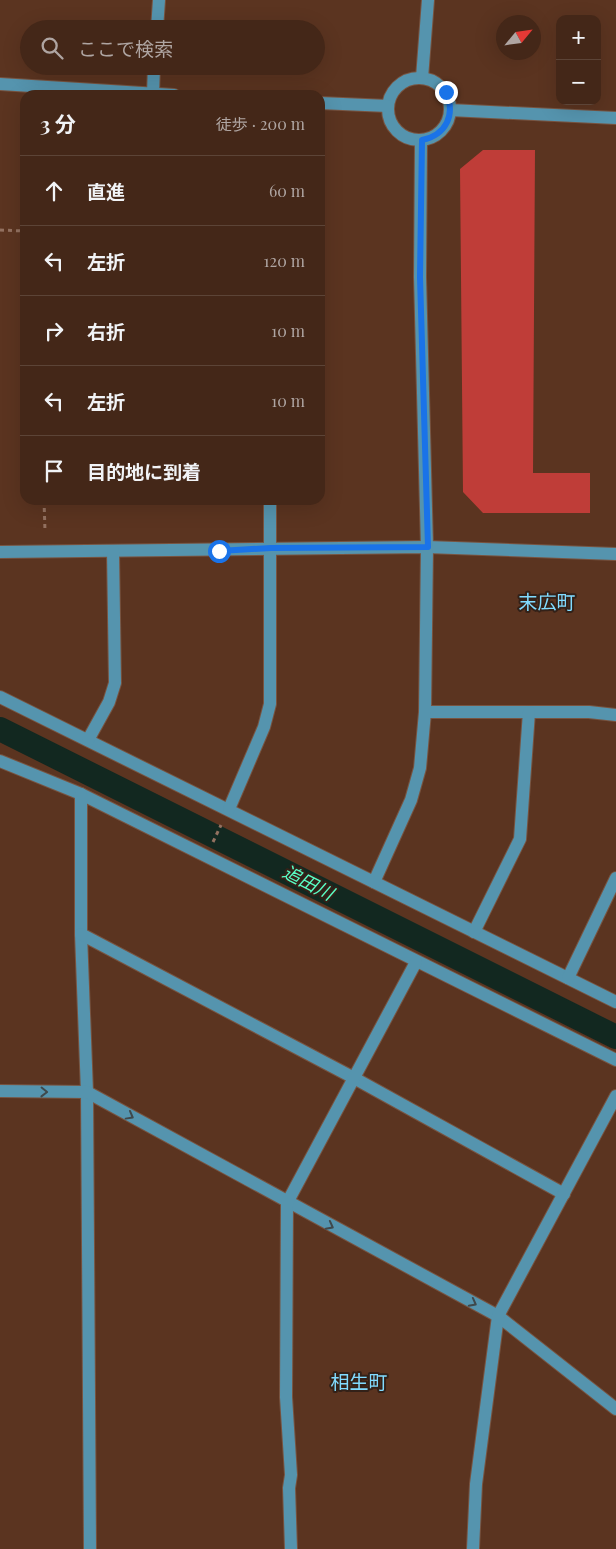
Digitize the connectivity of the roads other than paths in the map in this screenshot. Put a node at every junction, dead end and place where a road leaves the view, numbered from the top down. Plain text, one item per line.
1 (159, 0) edge
2 (428, 0) edge
3 (158, 20) edge
4 (154, 75) edge
5 (422, 78) junction
6 (0, 84) edge
7 (92, 90) edge
8 (153, 90) edge
9 (325, 103) edge
10 (388, 106) junction
11 (450, 110) junction
12 (616, 118) edge
13 (422, 140) junction
14 (270, 505) edge
15 (428, 547) junction
16 (271, 548) junction
17 (113, 551) junction
18 (0, 552) edge
19 (616, 554) edge
20 (0, 697) edge
21 (425, 712) junction
22 (529, 712) junction
23 (616, 715) edge
24 (88, 740) junction
25 (0, 761) edge
26 (81, 794) junction
27 (229, 809) junction
28 (616, 878) edge
29 (374, 882) junction
30 (474, 932) junction
31 (81, 934) junction
32 (416, 962) junction
33 (568, 978) junction
34 (616, 1002) edge
35 (616, 1060) edge
36 (354, 1078) junction
37 (0, 1091) edge
38 (87, 1092) junction
39 (616, 1096) edge
40 (564, 1194) junction
41 (287, 1203) junction
42 (498, 1316) junction
43 (616, 1409) edge
44 (90, 1549) edge
45 (291, 1549) edge
46 (473, 1549) edge

1 - 3 street
2 - 5 street
4 - 8 street
5 - 10 street
5 - 11 street
6 - 7 street
9 - 10 street
10 - 13 street
11 - 12 street
11 - 13 street
13 - 15 street
14 - 16 street
15 - 16 street
15 - 19 street
15 - 21 street
16 - 17 street
16 - 27 street
17 - 18 street
17 - 24 street
20 - 24 street
21 - 22 street
21 - 29 street
22 - 23 street
22 - 30 street
24 - 27 street
25 - 26 street
26 - 31 street
26 - 32 street
27 - 29 street
28 - 33 street
29 - 30 street
30 - 33 street
31 - 36 street
31 - 38 street
32 - 35 street
32 - 36 street
33 - 34 street
36 - 40 street
36 - 41 street
37 -> 38 street
38 -> 41 street
38 - 44 street
39 - 40 street
40 - 42 street
41 -> 42 street
41 - 45 street
42 - 43 street
42 - 46 street

